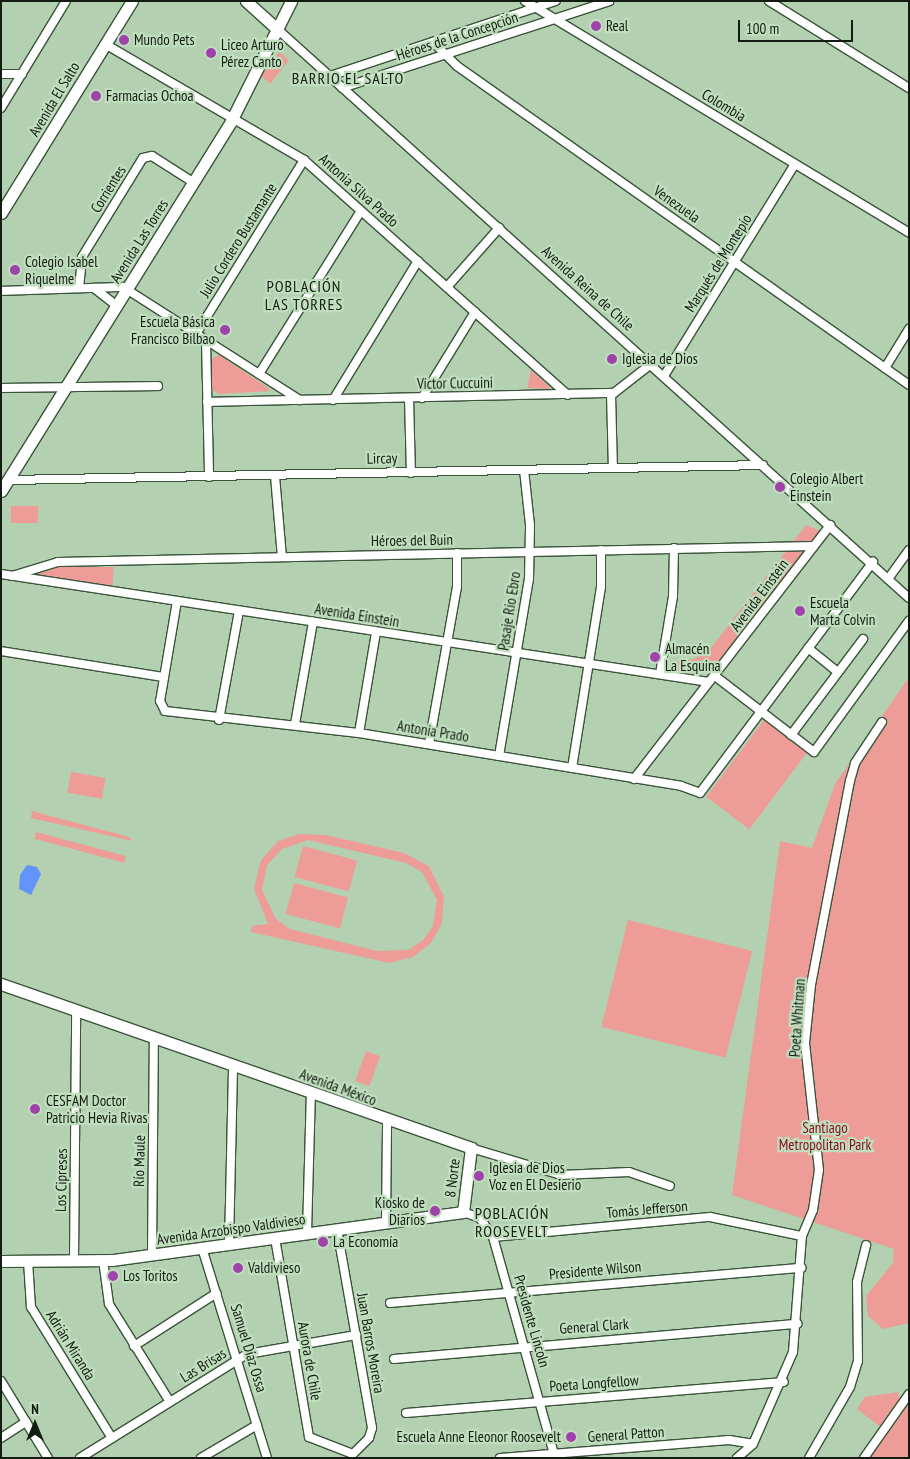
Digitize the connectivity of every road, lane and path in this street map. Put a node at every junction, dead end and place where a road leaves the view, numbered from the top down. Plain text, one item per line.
1 (66, 1) edge
2 (132, 1) edge
3 (246, 1) edge
4 (291, 1) edge
5 (525, 1) edge
6 (556, 1) edge
7 (609, 1) edge
8 (769, 1) edge
9 (536, 8) junction
10 (554, 19) junction
11 (275, 27) junction
12 (433, 42) junction
13 (105, 44) junction
14 (445, 55) junction
15 (1, 74) edge
16 (22, 74) junction
17 (330, 76) junction
18 (342, 88) junction
19 (909, 88) edge
20 (1, 108) edge
21 (231, 121) junction
22 (304, 160) junction
23 (795, 164) junction
24 (193, 182) junction
25 (361, 210) junction
26 (1, 213) edge
27 (499, 228) junction
28 (909, 233) edge
29 (418, 261) junction
30 (735, 262) junction
31 (447, 287) junction
32 (79, 288) junction
33 (94, 288) junction
34 (127, 289) junction
35 (1, 291) edge
36 (117, 306) junction
37 (475, 312) junction
38 (909, 329) edge
39 (196, 334) junction
40 (206, 341) junction
41 (651, 364) junction
42 (885, 368) junction
43 (259, 374) junction
44 (664, 376) junction
45 (909, 385) edge
46 (158, 386) dead end
47 (1, 388) edge
48 (65, 388) junction
49 (611, 394) junction
50 (568, 395) junction
51 (410, 398) junction
52 (422, 398) junction
53 (300, 400) junction
54 (333, 400) junction
55 (207, 402) junction
56 (763, 464) junction
57 (613, 468) junction
58 (524, 470) junction
59 (411, 473) junction
60 (275, 476) junction
61 (208, 477) junction
62 (6, 480) edge
63 (1, 491) edge
64 (830, 524) junction
65 (814, 546) junction
66 (674, 548) junction
67 (601, 550) junction
68 (909, 550) edge
69 (530, 551) junction
70 (457, 553) junction
71 (282, 557) junction
72 (873, 562) junction
73 (1, 574) edge
74 (12, 576) junction
75 (888, 579) junction
76 (909, 598) edge
77 (177, 601) junction
78 (238, 611) junction
79 (909, 621) edge
80 (313, 622) junction
81 (376, 632) junction
82 (863, 638) dead end
83 (446, 642) junction
84 (808, 648) junction
85 (1, 651) edge
86 (517, 653) junction
87 (587, 663) junction
88 (838, 672) junction
89 (660, 674) junction
90 (716, 676) junction
91 (164, 677) junction
92 (709, 682) junction
93 (761, 712) junction
94 (219, 720) junction
95 (882, 722) dead end
96 (295, 724) junction
97 (359, 733) junction
98 (791, 735) junction
99 (429, 744) junction
100 (499, 756) junction
101 (572, 768) junction
102 (634, 779) junction
103 (1, 984) edge
104 (76, 1010) junction
105 (154, 1038) junction
106 (232, 1064) junction
107 (311, 1093) junction
108 (388, 1121) junction
109 (471, 1148) junction
110 (670, 1186) dead end
111 (463, 1212) junction
112 (386, 1223) junction
113 (337, 1229) junction
114 (307, 1233) junction
115 (802, 1236) junction
116 (493, 1237) junction
117 (275, 1238) junction
118 (866, 1244) dead end
119 (229, 1245) junction
120 (202, 1248) junction
121 (152, 1255) junction
122 (103, 1260) junction
123 (1, 1261) edge
124 (28, 1261) junction
125 (74, 1261) junction
126 (802, 1268) junction
127 (509, 1291) junction
128 (218, 1293) junction
129 (390, 1303) dead end
130 (797, 1324) junction
131 (356, 1335) junction
132 (525, 1345) junction
133 (134, 1346) junction
134 (293, 1346) junction
135 (240, 1358) junction
136 (394, 1359) dead end
137 (1, 1381) edge
138 (784, 1382) junction
139 (909, 1394) edge
140 (540, 1401) junction
141 (170, 1402) junction
142 (406, 1413) dead end
143 (26, 1422) junction
144 (257, 1425) junction
145 (1, 1438) edge
146 (112, 1438) junction
147 (753, 1444) junction
148 (554, 1455) edge
149 (354, 1456) edge
150 (48, 1458) edge
151 (80, 1458) edge
152 (202, 1458) edge
153 (267, 1458) edge
154 (500, 1458) edge
155 (737, 1458) edge
156 (809, 1458) edge
157 (864, 1458) edge

1 - 16 street
2 - 13 street, Avenida El Salto
3 - 11 street, Avenida Reina de Chile
4 - 11 street, Avenida Las Torres
5 - 9 street, Colombia
6 - 9 street, Héroes de la Concepción
7 - 10 street, Héroes de la Concepción
8 - 19 street
9 - 10 street, Colombia
9 - 12 street, Héroes de la Concepción
10 - 14 street, Héroes de la Concepción
10 - 23 street, Colombia
11 - 17 street, Avenida Reina de Chile
11 - 21 street, Avenida Las Torres
12 - 14 street, Venezuela
12 - 17 street, Héroes de la Concepción
13 - 21 street, Antonia Silva Prado
13 - 26 street, Avenida El Salto
14 - 18 street, Héroes de la Concepción
14 - 30 street, Venezuela
15 - 16 street
16 - 20 street
17 - 18 street, Avenida Reina de Chile
18 - 27 street, Avenida Reina de Chile
21 - 22 street, Antonia Silva Prado
21 - 24 street, Avenida Las Torres
22 - 25 street, Antonia Silva Prado
22 - 39 street, Julio Cordero Bustamante
23 - 28 street, Colombia
23 - 30 street, Marqués de Montepío
24 - 32 street, Corrientes
24 - 34 street, Avenida Las Torres
25 - 29 street, Antonia Silva Prado
25 - 43 street
27 - 31 street
27 - 41 street, Avenida Reina de Chile
29 - 31 street, Antonia Silva Prado
29 - 54 street
30 - 42 street, Venezuela
30 - 44 street, Marqués de Montepío
31 - 37 street, Antonia Silva Prado
32 - 33 street
32 - 35 street
33 - 34 street
33 - 36 street
34 - 36 street, Avenida Las Torres
34 - 39 street
36 - 48 street, Avenida Las Torres
37 - 50 street, Antonia Silva Prado
37 - 52 street
38 - 42 street
39 - 40 street
40 - 43 street
40 - 55 street
41 - 44 street, Avenida Reina de Chile
41 - 49 street
42 - 45 street, Venezuela
43 - 53 street
44 - 56 street, Avenida Reina de Chile
46 - 48 street
47 - 48 street
48 - 62 street, Avenida Las Torres
49 - 50 street, Víctor Cuccuini
49 - 57 street
50 - 52 street, Víctor Cuccuini
51 - 52 street, Víctor Cuccuini
51 - 54 street, Víctor Cuccuini
51 - 59 street
53 - 54 street, Víctor Cuccuini
53 - 55 street, Víctor Cuccuini
55 - 61 street
56 - 57 street, Lircay
56 - 64 street, Avenida Reina de Chile
57 - 58 street, Lircay
58 - 59 street, Lircay
58 - 69 street, Pasaje Río Ebro
59 - 60 street, Lircay
60 - 61 street, Lircay
60 - 71 street
61 - 62 street, Lircay
62 - 63 street, Avenida Las Torres
64 - 65 street, Avenida Einstein
64 - 72 street, Avenida Reina de Chile
65 - 66 street, Héroes del Buin
65 - 90 street, Avenida Einstein
66 - 67 street, Héroes del Buin
66 - 89 street
67 - 69 street, Héroes del Buin
67 - 87 street
68 - 75 street
69 - 70 street, Héroes del Buin
69 - 86 street, Pasaje Río Ebro
70 - 71 street, Héroes del Buin
70 - 83 street
71 - 74 street, Héroes del Buin
72 - 75 street, Avenida Reina de Chile
72 - 84 street
73 - 74 street, Avenida Einstein
74 - 77 street, Avenida Einstein
75 - 76 street, Avenida Reina de Chile
77 - 78 street, Avenida Einstein
77 - 91 street
78 - 80 street, Avenida Einstein
78 - 94 street
79 - 98 street
80 - 81 street, Avenida Einstein
80 - 96 street
81 - 83 street, Avenida Einstein
81 - 97 street
82 - 88 street
83 - 86 street, Avenida Einstein
83 - 99 street
84 - 88 street
84 - 93 street
85 - 91 street
86 - 87 street, Avenida Einstein
86 - 100 street, Pasaje Río Ebro
87 - 89 street, Avenida Einstein
87 - 101 street
88 - 98 street
89 - 92 street, Avenida Einstein
90 - 92 street, Avenida Einstein
90 - 93 street
91 - 94 street, Antonia Prado
92 - 102 street, Avenida Einstein
93 - 98 street
93 - 102 street, Antonia Prado
94 - 96 street, Antonia Prado
95 - 115 street, Poeta Whitman
96 - 97 street, Antonia Prado
97 - 99 street, Antonia Prado
99 - 100 street, Antonia Prado
100 - 101 street, Antonia Prado
101 - 102 street, Antonia Prado
103 - 104 street, Avenida México
104 - 105 street, Avenida México
104 - 125 street, Los Cipreses
105 - 106 street, Avenida México
105 - 121 street, Río Maule
106 - 107 street, Avenida México
106 - 119 street
107 - 108 street, Avenida México
107 - 114 street
108 - 109 street, Avenida México
108 - 112 street
109 - 110 street, Avenida México
109 - 111 street, 8 Norte
111 - 112 street, Avenida Arzobispo Valdivieso
111 - 116 street, Presidente Lincoln
112 - 113 street, Avenida Arzobispo Valdivieso
113 - 114 street, Avenida Arzobispo Valdivieso
113 - 131 street, Juan Barros Moreira
114 - 117 street, Avenida Arzobispo Valdivieso
115 - 116 street, Tomás Jefferson
115 - 126 street, Poeta Whitman
116 - 127 street, Presidente Lincoln
117 - 119 street, Avenida Arzobispo Valdivieso
117 - 134 street, Aurora de Chile
118 - 156 street
119 - 120 street, Avenida Arzobispo Valdivieso
120 - 121 street, Avenida Arzobispo Valdivieso
120 - 128 street, Samuel Díaz Ossa
121 - 122 street, Avenida Arzobispo Valdivieso
122 - 125 street, Avenida Arzobispo Valdivieso
122 - 133 street
123 - 124 street, Avenida Arzobispo Valdivieso
124 - 125 street, Avenida Arzobispo Valdivieso
124 - 146 street, Adrián Miranda
126 - 127 street, Presidente Wilson
126 - 130 street, Poeta Whitman
127 - 129 street, Presidente Wilson
127 - 132 street, Presidente Lincoln
128 - 133 street
128 - 135 street, Samuel Díaz Ossa
130 - 132 street, General Clark
130 - 138 street, Poeta Whitman
131 - 134 street, Las Brisas
131 - 149 street, Juan Barros Moreira
132 - 136 street, General Clark
132 - 140 street, Presidente Lincoln
133 - 141 street
134 - 135 street, Las Brisas
134 - 149 street, Aurora de Chile
135 - 141 street, Las Brisas
135 - 144 street, Samuel Díaz Ossa
137 - 143 street
138 - 140 street, Poeta Longfellow
138 - 147 street, Poeta Whitman
139 - 157 street
140 - 142 street, Poeta Longfellow
140 - 148 street, Presidente Lincoln
141 - 146 street, Las Brisas
143 - 145 street
143 - 150 street
144 - 152 street
144 - 153 street, Samuel Díaz Ossa
146 - 151 street, Las Brisas
147 - 148 street, General Patton
147 - 155 street, Poeta Whitman
148 - 154 street, General Patton

